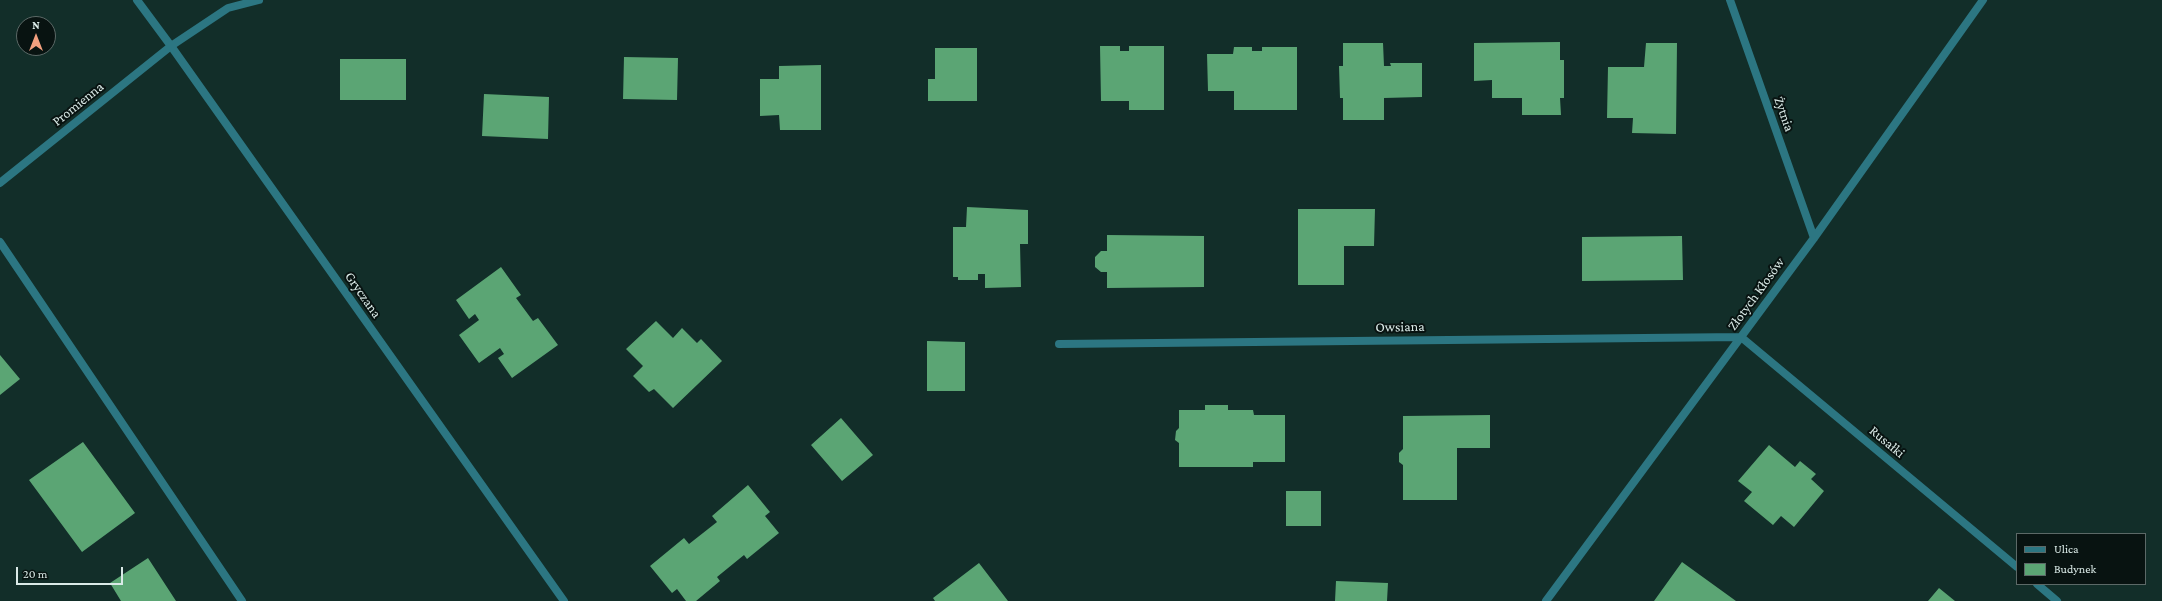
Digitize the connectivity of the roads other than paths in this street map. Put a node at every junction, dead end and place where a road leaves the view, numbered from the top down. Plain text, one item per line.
1 (137, 0) edge
2 (259, 0) edge
3 (1730, 0) edge
4 (1983, 0) edge
5 (171, 46) junction
6 (0, 183) edge
7 (1814, 238) junction
8 (0, 242) edge
9 (1741, 337) junction
10 (1059, 344) dead end
11 (2016, 566) edge
12 (2038, 585) edge
13 (242, 601) edge
14 (564, 601) edge
15 (1546, 601) edge
16 (2057, 601) edge

1 - 5 street, Gryczana
2 - 5 street
3 - 7 street, Żytnia
4 - 7 street, Złotych Kłosów
5 - 6 street, Promienna
5 - 14 street, Gryczana
7 - 9 street, Złotych Kłosów
8 - 13 street
9 - 10 street, Owsiana
9 - 11 street, Rusałki
9 - 15 street, Złotych Kłosów
12 - 16 street

